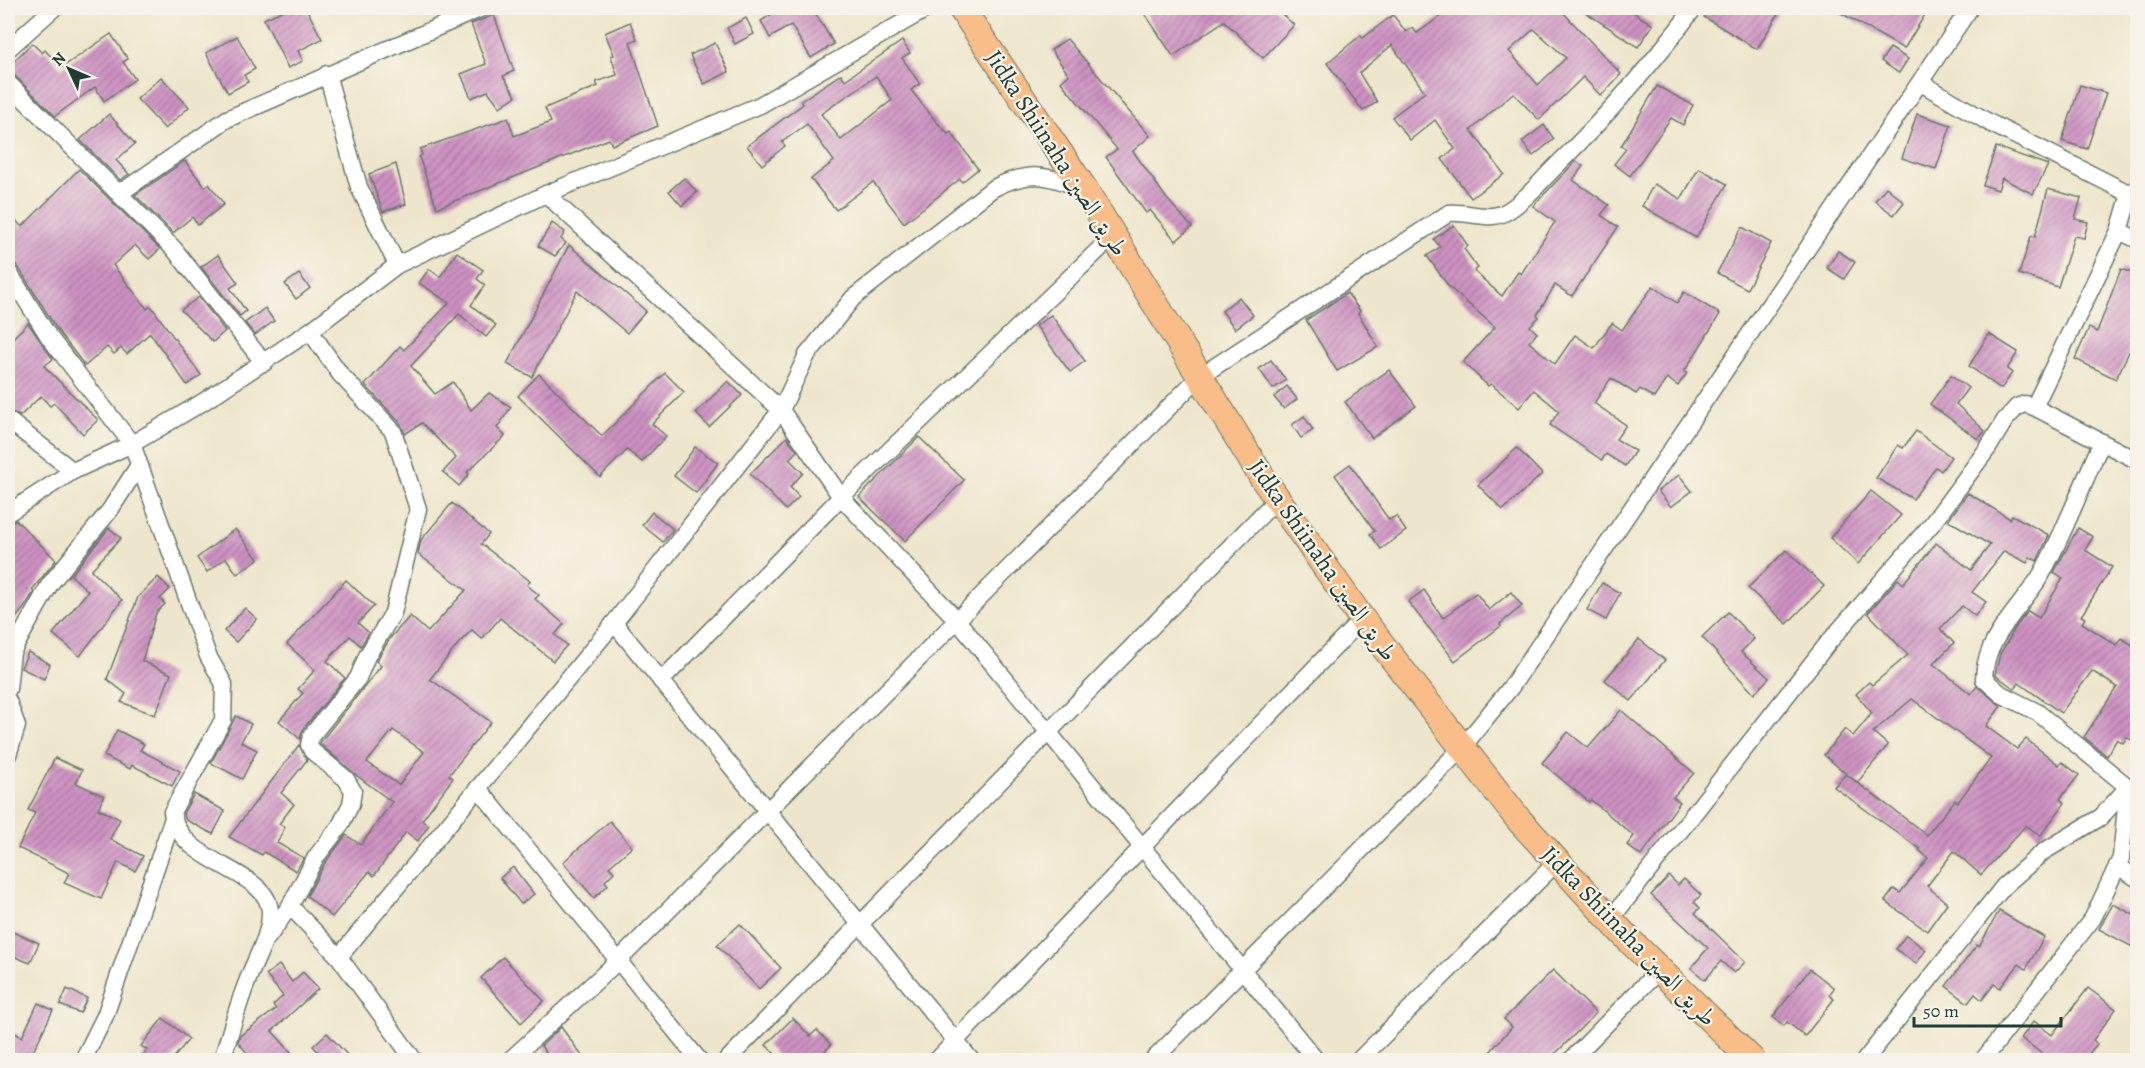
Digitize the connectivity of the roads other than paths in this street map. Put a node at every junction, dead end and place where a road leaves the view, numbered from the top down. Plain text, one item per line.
1 (54, 8) edge
2 (482, 8) edge
3 (928, 8) edge
4 (961, 8) edge
5 (1694, 8) edge
6 (1970, 8) edge
7 (8, 49) edge
8 (327, 74) junction
9 (8, 83) edge
10 (1921, 83) junction
11 (1085, 190) junction
12 (117, 191) junction
13 (2134, 191) edge
14 (546, 194) junction
15 (2119, 231) junction
16 (1113, 236) junction
17 (2138, 240) edge
18 (397, 265) junction
19 (8, 271) edge
20 (310, 331) junction
21 (264, 363) junction
22 (1199, 377) junction
23 (2034, 407) junction
24 (781, 410) junction
25 (8, 420) edge
26 (132, 444) junction
27 (2101, 444) junction
28 (2138, 461) edge
29 (139, 465) junction
30 (73, 471) junction
31 (841, 497) junction
32 (1277, 499) junction
33 (8, 513) edge
34 (956, 619) junction
35 (1362, 619) junction
36 (614, 623) junction
37 (661, 681) junction
38 (8, 689) edge
39 (8, 701) edge
40 (1047, 731) junction
41 (1461, 749) junction
42 (8, 754) edge
43 (478, 788) junction
44 (2133, 788) edge
45 (767, 812) junction
46 (173, 818) junction
47 (1141, 846) junction
48 (1557, 862) junction
49 (2118, 867) junction
50 (2138, 879) edge
51 (290, 906) junction
52 (1610, 920) junction
53 (860, 925) junction
54 (259, 950) junction
55 (339, 957) junction
56 (618, 961) junction
57 (1242, 969) junction
58 (1659, 970) junction
59 (955, 1041) junction
60 (227, 1057) edge
61 (83, 1060) edge
62 (414, 1060) edge
63 (510, 1060) edge
64 (699, 1060) edge
65 (727, 1060) edge
66 (937, 1060) edge
67 (971, 1060) edge
68 (1153, 1060) edge
69 (1316, 1060) edge
70 (1359, 1060) edge
71 (1571, 1060) edge
72 (1752, 1060) edge
73 (1865, 1060) edge
74 (1983, 1060) edge

1 - 7 street
2 - 8 street
3 - 14 street
4 - 11 main road, Jidka Shiinaha طريق الصين
5 - 22 street
6 - 10 street
8 - 12 street
8 - 18 street
9 - 12 street
10 - 13 street
10 - 41 street
11 - 16 main road, Jidka Shiinaha طريق الصين
11 - 24 street
12 - 21 street
13 - 15 street
14 - 18 street
14 - 24 street
15 - 17 street
15 - 23 street
16 - 22 main road, Jidka Shiinaha طريق الصين
16 - 31 street
18 - 20 street
19 - 26 street
20 - 21 street
20 - 51 street
21 - 26 street
22 - 32 main road, Jidka Shiinaha طريق الصين
22 - 34 street
23 - 27 street
23 - 52 street
24 - 31 street
24 - 36 street
25 - 30 street
26 - 29 street
26 - 30 street
27 - 28 street
27 - 44 street
29 - 38 street
29 - 46 street
30 - 33 street
31 - 34 street
31 - 37 street
32 - 35 main road, Jidka Shiinaha طريق الصين
32 - 40 street
34 - 40 street
34 - 45 street
35 - 41 main road, Jidka Shiinaha طريق الصين
35 - 47 street
36 - 37 street
36 - 43 street
37 - 45 street
39 - 42 street
40 - 47 street
40 - 53 street
41 - 48 main road, Jidka Shiinaha طريق الصين
41 - 57 street
43 - 55 street
43 - 56 street
44 - 49 street
44 - 73 street
45 - 53 street
45 - 56 street
46 - 54 street
46 - 61 street
47 - 57 street
47 - 59 street
48 - 52 main road, Jidka Shiinaha طريق الصين
48 - 70 street
49 - 50 street
49 - 74 street
51 - 54 street
51 - 55 street
52 - 58 main road, Jidka Shiinaha طريق الصين
53 - 59 street
53 - 65 street
54 - 60 street
55 - 62 street
56 - 63 street
56 - 64 street
57 - 68 street
57 - 69 street
58 - 71 street
58 - 72 main road, Jidka Shiinaha طريق الصين
59 - 66 street
59 - 67 street

